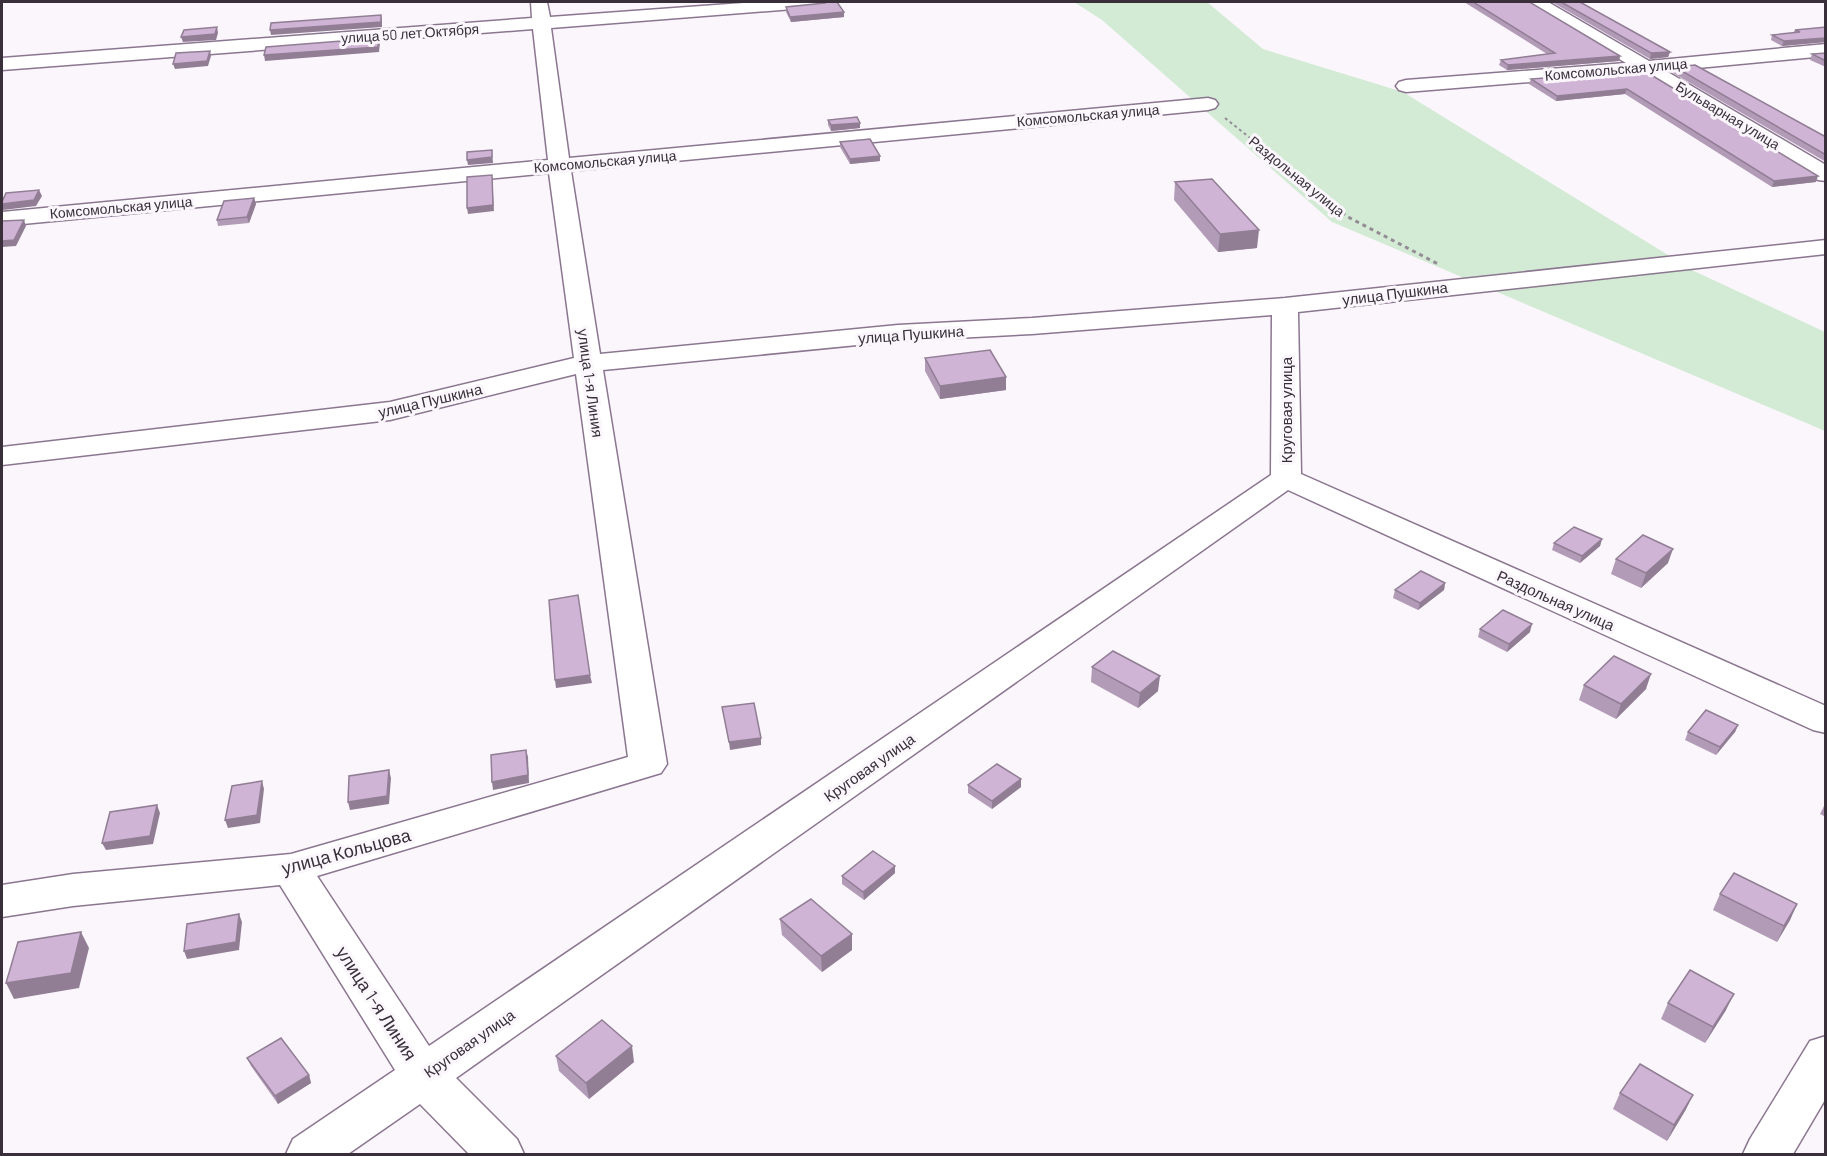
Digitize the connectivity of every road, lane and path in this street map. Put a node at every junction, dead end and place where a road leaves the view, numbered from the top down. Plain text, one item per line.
1 (819, 2) edge
2 (1537, 2) edge
3 (541, 12) edge
4 (1826, 50) edge
5 (2, 64) edge
6 (1649, 67) junction
7 (1406, 86) dead end
8 (1208, 104) joint
9 (559, 166) junction
10 (1826, 175) edge
11 (2, 219) edge
12 (1826, 247) edge
13 (1490, 282) junction
14 (1286, 306) junction
15 (588, 363) junction
16 (2, 456) edge
17 (1286, 478) junction
18 (1826, 721) edge
19 (648, 764) joint
20 (291, 868) junction
21 (2, 901) edge
22 (1826, 1055) edge
23 (423, 1075) junction
24 (310, 1155) edge
25 (500, 1155) edge
26 (1767, 1155) edge

1 - 3 street, улица 50 лет Октября
2 - 6 street, Бульварная улица
3 - 5 street, улица 50 лет Октября
3 - 9 street, улица 1-я Линия
4 - 6 street, Комсомольская улица
6 - 7 street, Комсомольская улица
6 - 10 street, Бульварная улица
8 - 9 street, Комсомольская улица
8 - 13 path, Раздольная улица
9 - 11 street, Комсомольская улица
9 - 15 street, улица 1-я Линия
12 - 13 street, улица Пушкина
13 - 14 street, улица Пушкина
14 - 15 street, улица Пушкина
14 - 17 street, Круговая улица
15 - 16 street, улица Пушкина
15 - 19 street, улица 1-я Линия
17 - 18 street, Раздольная улица
17 - 23 street, Круговая улица
19 - 20 street, улица Кольцова
20 - 21 street, улица Кольцова
20 - 23 street, улица 1-я Линия
22 - 26 street
23 - 24 street, Круговая улица
23 - 25 street, улица 1-я Линия

